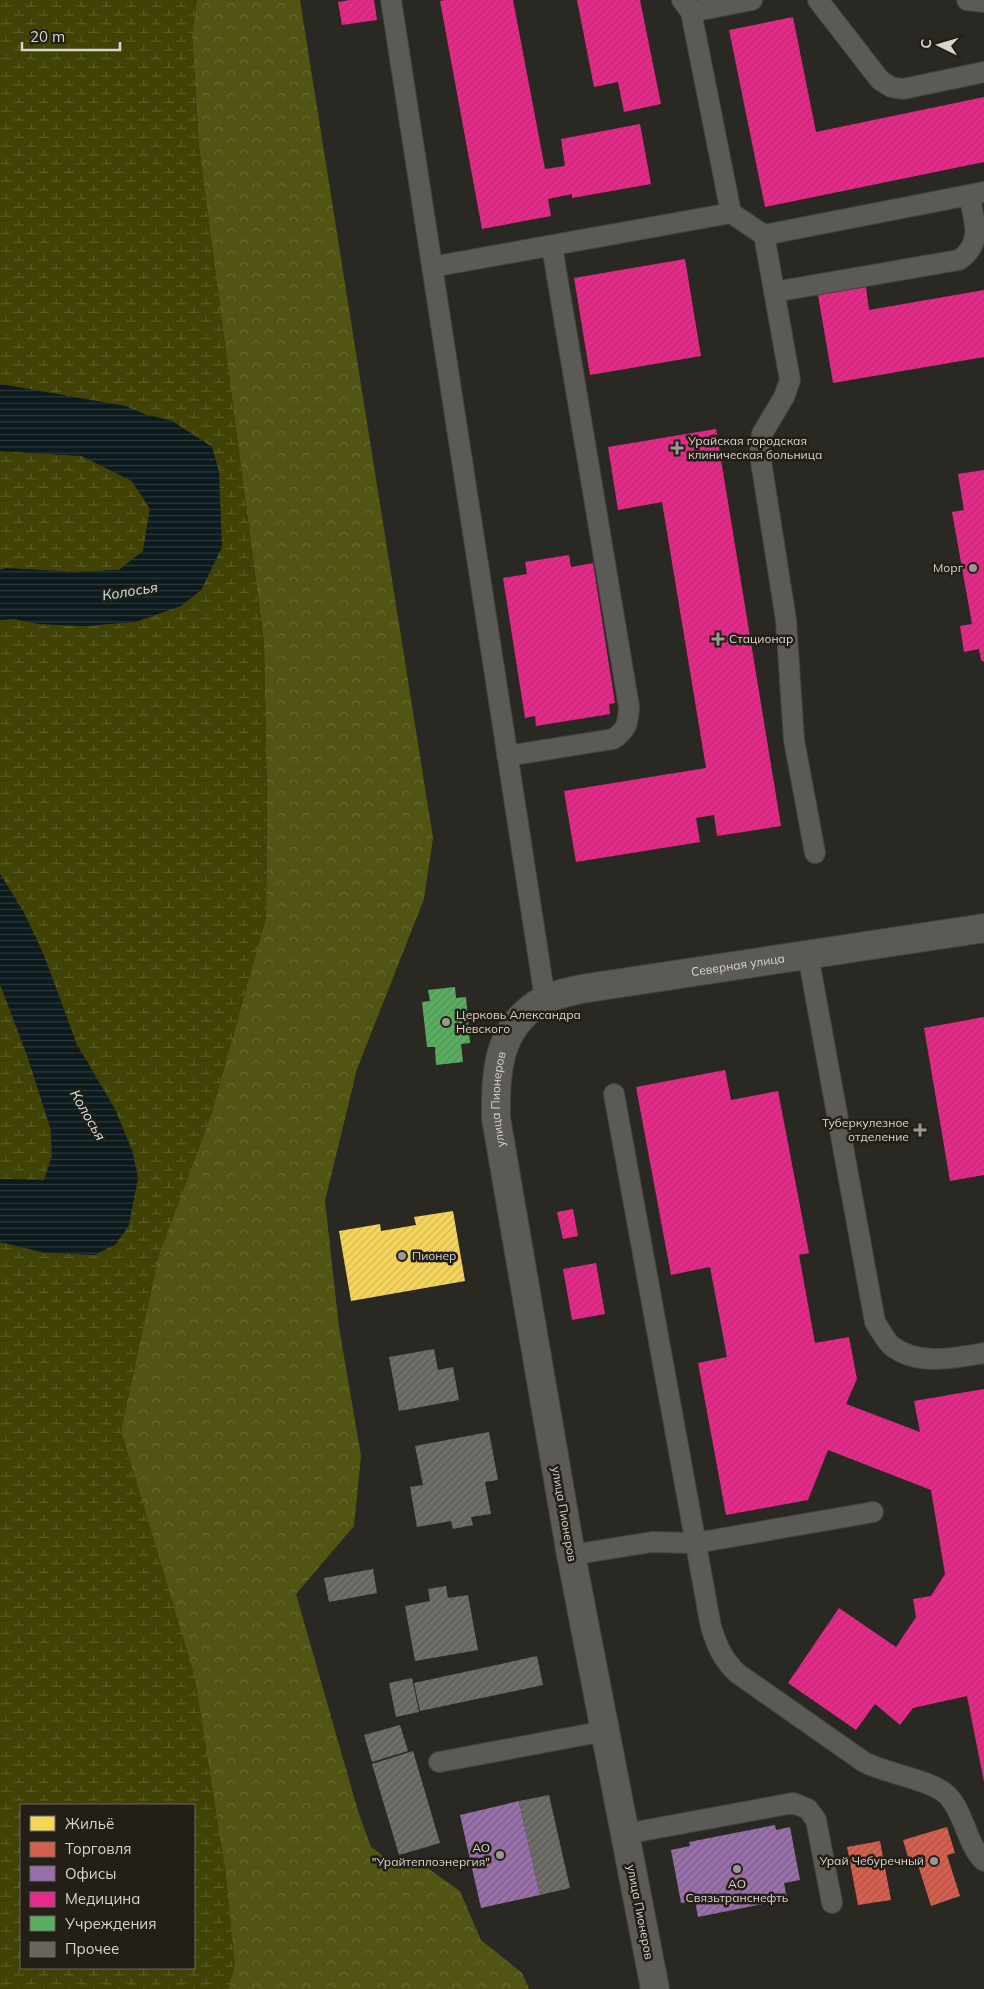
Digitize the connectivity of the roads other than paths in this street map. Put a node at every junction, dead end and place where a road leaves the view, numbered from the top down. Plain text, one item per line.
1 (391, 0) edge
2 (752, 0) edge
3 (818, 0) edge
4 (967, 0) edge
5 (984, 2) edge
6 (686, 6) edge
7 (984, 72) edge
8 (976, 193) edge
9 (731, 213) junction
10 (764, 235) junction
11 (552, 246) junction
12 (432, 267) junction
13 (774, 292) junction
14 (507, 756) junction
15 (815, 853) dead end
16 (984, 928) edge
17 (808, 955) junction
18 (545, 999) junction
19 (507, 1038) joint
20 (614, 1094) dead end
21 (984, 1353) edge
22 (873, 1512) dead end
23 (696, 1543) junction
24 (571, 1555) junction
25 (605, 1731) junction
26 (439, 1762) dead end
27 (624, 1834) junction
28 (984, 1861) edge
29 (832, 1903) dead end
30 (655, 1989) edge

1 - 12 lane
2 - 6 lane
3 - 7 lane
4 - 5 lane
6 - 9 lane
8 - 10 lane
8 - 13 lane
9 - 10 lane
9 - 11 lane
10 - 13 lane
11 - 12 lane
11 - 14 lane
12 - 14 lane
13 - 15 lane
14 - 18 lane
16 - 17 street, Северная улица
17 - 18 street, Северная улица
17 - 21 lane
18 - 19 street, Северная улица
19 - 24 street, улица Пионеров
20 - 23 lane
22 - 23 lane
23 - 24 lane
23 - 28 lane
24 - 25 street, улица Пионеров
25 - 26 lane
25 - 27 street, улица Пионеров
27 - 29 lane
27 - 30 street, улица Пионеров

